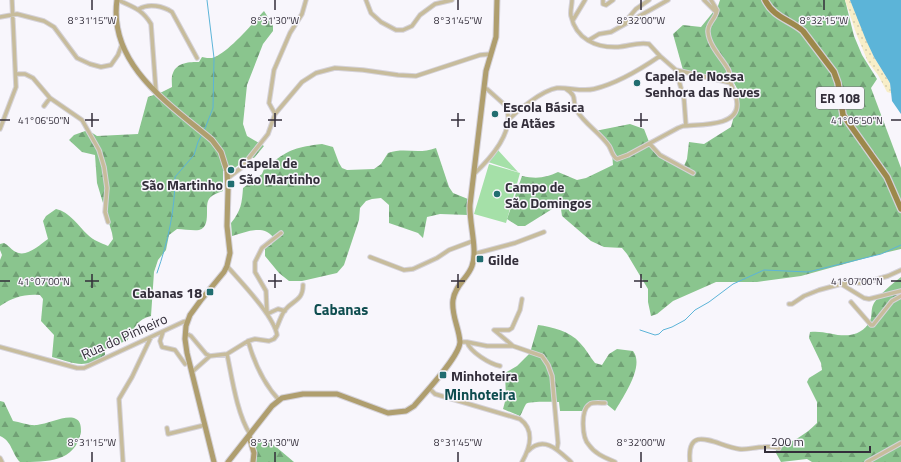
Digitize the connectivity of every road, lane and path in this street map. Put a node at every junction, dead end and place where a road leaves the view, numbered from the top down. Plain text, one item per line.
1 (12, 0) edge
2 (117, 0) edge
3 (306, 0) edge
4 (366, 0) edge
5 (452, 0) edge
6 (497, 0) edge
7 (572, 0) edge
8 (585, 0) edge
9 (603, 0) edge
10 (612, 0) edge
11 (649, 0) edge
12 (668, 0) edge
13 (704, 0) edge
14 (712, 0) edge
15 (765, 0) edge
16 (139, 9) junction
17 (717, 13) junction
18 (13, 15) junction
19 (0, 17) edge
20 (573, 20) junction
21 (622, 25) junction
22 (589, 40) junction
23 (122, 44) junction
24 (492, 54) junction
25 (660, 56) junction
26 (196, 58) dead end
27 (676, 70) junction
28 (16, 74) junction
29 (731, 83) junction
30 (484, 89) junction
31 (566, 89) junction
32 (156, 92) junction
33 (50, 98) junction
34 (44, 106) dead end
35 (512, 112) junction
36 (274, 114) junction
37 (686, 126) junction
38 (0, 129) edge
39 (650, 144) junction
40 (693, 173) dead end
41 (474, 174) junction
42 (228, 178) junction
43 (901, 209) edge
44 (108, 222) dead end
45 (544, 232) dead end
46 (281, 233) dead end
47 (473, 241) junction
48 (474, 254) junction
49 (370, 256) dead end
50 (227, 266) junction
51 (901, 270) edge
52 (841, 284) junction
53 (303, 285) dead end
54 (901, 291) edge
55 (901, 296) edge
56 (522, 299) dead end
57 (851, 302) dead end
58 (788, 304) dead end
59 (284, 311) junction
60 (266, 314) junction
61 (188, 321) junction
62 (276, 329) junction
63 (163, 332) junction
64 (185, 333) junction
65 (151, 337) junction
66 (248, 341) junction
67 (460, 342) junction
68 (467, 342) junction
69 (512, 346) junction
70 (0, 347) edge
71 (227, 354) junction
72 (210, 356) junction
73 (185, 364) dead end
74 (500, 366) dead end
75 (192, 372) junction
76 (429, 388) junction
77 (279, 400) junction
78 (605, 404) dead end
79 (205, 425) junction
80 (167, 428) dead end
81 (249, 435) junction
82 (901, 442) edge
83 (779, 448) dead end
84 (557, 449) junction
85 (527, 452) junction
86 (0, 458) edge
87 (2, 462) edge
88 (123, 462) edge
89 (214, 462) edge
90 (228, 462) edge
91 (253, 462) edge
92 (522, 462) edge
93 (571, 462) edge
94 (615, 462) edge
95 (690, 462) edge
96 (867, 462) edge

1 - 18 street
2 - 16 street
2 - 23 street
3 - 36 street
4 - 5 street
6 - 24 street
7 - 20 street
8 - 20 street
9 - 10 street
11 - 21 street
12 - 21 street
13 - 17 street
14 - 17 street
15 - 43 main road, ER 108
16 - 26 street
16 - 32 street
17 - 29 street
18 - 19 street
18 - 23 street
18 - 28 street
20 - 22 street
21 - 22 street
22 - 25 street
23 - 32 street
24 - 30 street
24 - 36 street
25 - 27 street
25 - 31 street
27 - 29 street
27 - 37 street
28 - 33 street
28 - 38 street
29 - 37 street
30 - 35 street
30 - 41 street
31 - 35 street
31 - 39 street
32 - 42 street
33 - 34 street
33 - 44 street
35 - 41 street
36 - 42 street
37 - 39 street
39 - 40 street
41 - 47 street
42 - 50 street
45 - 48 street
46 - 60 street
47 - 48 street
47 - 49 street
48 - 67 street
50 - 60 street
50 - 61 street
51 - 52 street
52 - 54 street
52 - 58 street
53 - 59 street
55 - 57 street
56 - 69 street
59 - 60 street
59 - 62 street
60 - 62 street
61 - 63 street, Rua do Pinheiro
61 - 64 street
62 - 66 street
63 - 65 street, Rua do Pinheiro
63 - 73 street
64 - 72 street
64 - 75 street
65 - 70 street, Rua do Pinheiro
65 - 88 street
66 - 71 street
66 - 77 street
67 - 68 street
67 - 76 street
68 - 69 street
68 - 74 street
69 - 84 street
71 - 72 street
71 - 81 street
72 - 75 street
75 - 79 street
76 - 77 street
76 - 85 street
77 - 81 street
78 - 94 street
79 - 80 street
79 - 89 street
81 - 90 street
81 - 91 street
82 - 96 street
83 - 95 street
84 - 85 street
84 - 93 street
85 - 92 street
86 - 87 street

